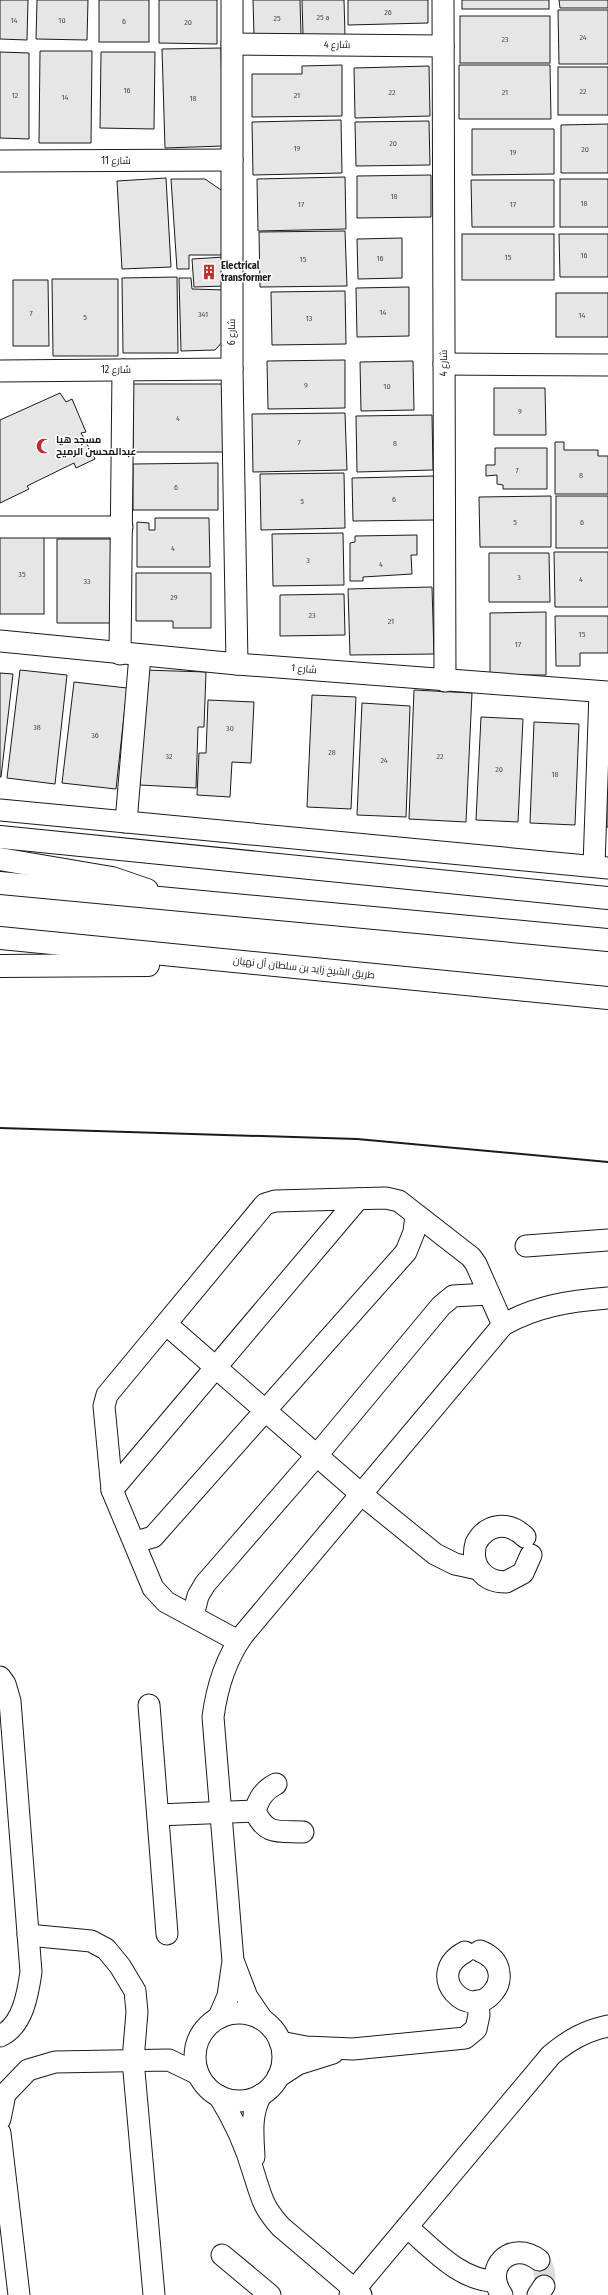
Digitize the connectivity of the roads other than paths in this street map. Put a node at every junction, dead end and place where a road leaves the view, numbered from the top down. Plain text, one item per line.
1 (232, 0) edge
2 (443, 0) edge
3 (232, 44) junction
4 (443, 46) junction
5 (232, 160) junction
6 (0, 161) edge
7 (444, 364) junction
8 (608, 365) edge
9 (232, 369) junction
10 (123, 370) junction
11 (0, 371) edge
12 (0, 527) edge
13 (122, 527) junction
14 (0, 641) edge
15 (130, 654) junction
16 (237, 664) junction
17 (445, 681) junction
18 (604, 692) edge
19 (0, 810) edge
20 (126, 822) junction
21 (0, 837) edge
22 (0, 859) edge
23 (601, 867) edge
24 (0, 883) edge
25 (608, 898) edge
26 (182, 902) junction
27 (0, 938) edge
28 (608, 940) edge
29 (260, 964) junction
30 (0, 966) edge
31 (608, 998) edge
32 (358, 1199) junction
33 (416, 1215) junction
34 (608, 1240) edge
35 (526, 1246) dead end
36 (489, 1294) junction
37 (608, 1298) edge
38 (166, 1324) junction
39 (503, 1325) junction
40 (217, 1368) junction
41 (264, 1409) junction
42 (317, 1455) junction
43 (112, 1490) junction
44 (361, 1494) junction
45 (135, 1542) junction
46 (478, 1569) junction
47 (193, 1616) junction
48 (238, 1641) junction
49 (0, 1677) edge
50 (149, 1705) dead end
51 (276, 1784) dead end
52 (255, 1811) junction
53 (221, 1812) junction
54 (158, 1815) junction
55 (303, 1832) dead end
56 (167, 1934) dead end
57 (28, 1935) junction
58 (233, 1961) junction
59 (478, 2001) junction
60 (219, 2017) junction
61 (262, 2019) junction
62 (608, 2026) edge
63 (0, 2036) edge
64 (199, 2037) junction
65 (280, 2042) junction
66 (353, 2049) junction
67 (133, 2060) junction
68 (169, 2060) junction
69 (198, 2074) junction
70 (278, 2077) junction
71 (261, 2095) junction
72 (219, 2096) junction
73 (0, 2118) edge
74 (0, 2133) edge
75 (254, 2174) junction
76 (407, 2227) junction
77 (222, 2255) dead end
78 (539, 2260) dead end
79 (8, 2279) edge
80 (499, 2288) edge
81 (355, 2293) edge
82 (19, 2295) edge
83 (154, 2295) edge
84 (270, 2295) edge

1 - 3 street, شارع 6
2 - 4 street, شارع 4
3 - 4 street, شارع 4
3 - 5 street, شارع 6
4 - 7 street, شارع 4
5 - 6 street, شارع 11
5 - 9 street, شارع 6
7 - 8 street
7 - 17 street, شارع 4
9 - 10 street, شارع 12
9 - 16 street, شارع 6
10 - 11 street, شارع 12
10 - 13 street
12 - 13 street
13 - 15 street
14 - 15 street, شارع 1
15 - 16 street, شارع 1
15 - 20 street
16 - 17 street, شارع 1
17 - 18 street, شارع 1
18 - 23 street
19 - 20 street
20 - 23 street
21 - 25 main road
22 - 26 main road
24 - 26 main road
26 - 28 main road
27 - 29 main road, طريق الشيخ زايد بن سلطان آل نهيان
29 - 30 main road
29 - 31 main road, طريق الشيخ زايد بن سلطان آل نهيان
32 - 33 street
32 - 38 street
32 - 40 street
33 - 36 street
33 - 41 street
34 - 35 street
36 - 39 street
36 - 42 street
37 - 39 street
38 - 40 street
38 - 43 street
39 - 44 street
40 - 41 street
40 - 43 street
41 - 42 street
41 - 45 street
42 - 44 street
42 - 47 street
43 - 45 street
44 - 46 street
44 - 48 street
45 - 47 street
46 - 46 street
47 - 48 street
48 - 53 street
49 - 57 street
50 - 54 street
51 - 52 street
52 - 53 street
52 - 55 street
53 - 54 street
53 - 58 street
54 - 56 street
57 - 63 street
57 - 67 street
58 - 60 street
58 - 61 street
59 - 59 street
59 - 66 street
60 - 61 street
60 - 64 street
61 - 65 street
62 - 76 street
64 - 68 street
64 - 69 street
65 - 66 street
65 - 70 street
66 - 70 street
67 - 68 street
67 - 73 street
67 - 83 street
68 - 69 street
69 - 72 street
70 - 71 street
71 - 72 street
71 - 75 street
72 - 75 street
74 - 79 street
75 - 81 street
76 - 80 street
76 - 81 street
77 - 84 street
78 - 80 street
79 - 82 street

